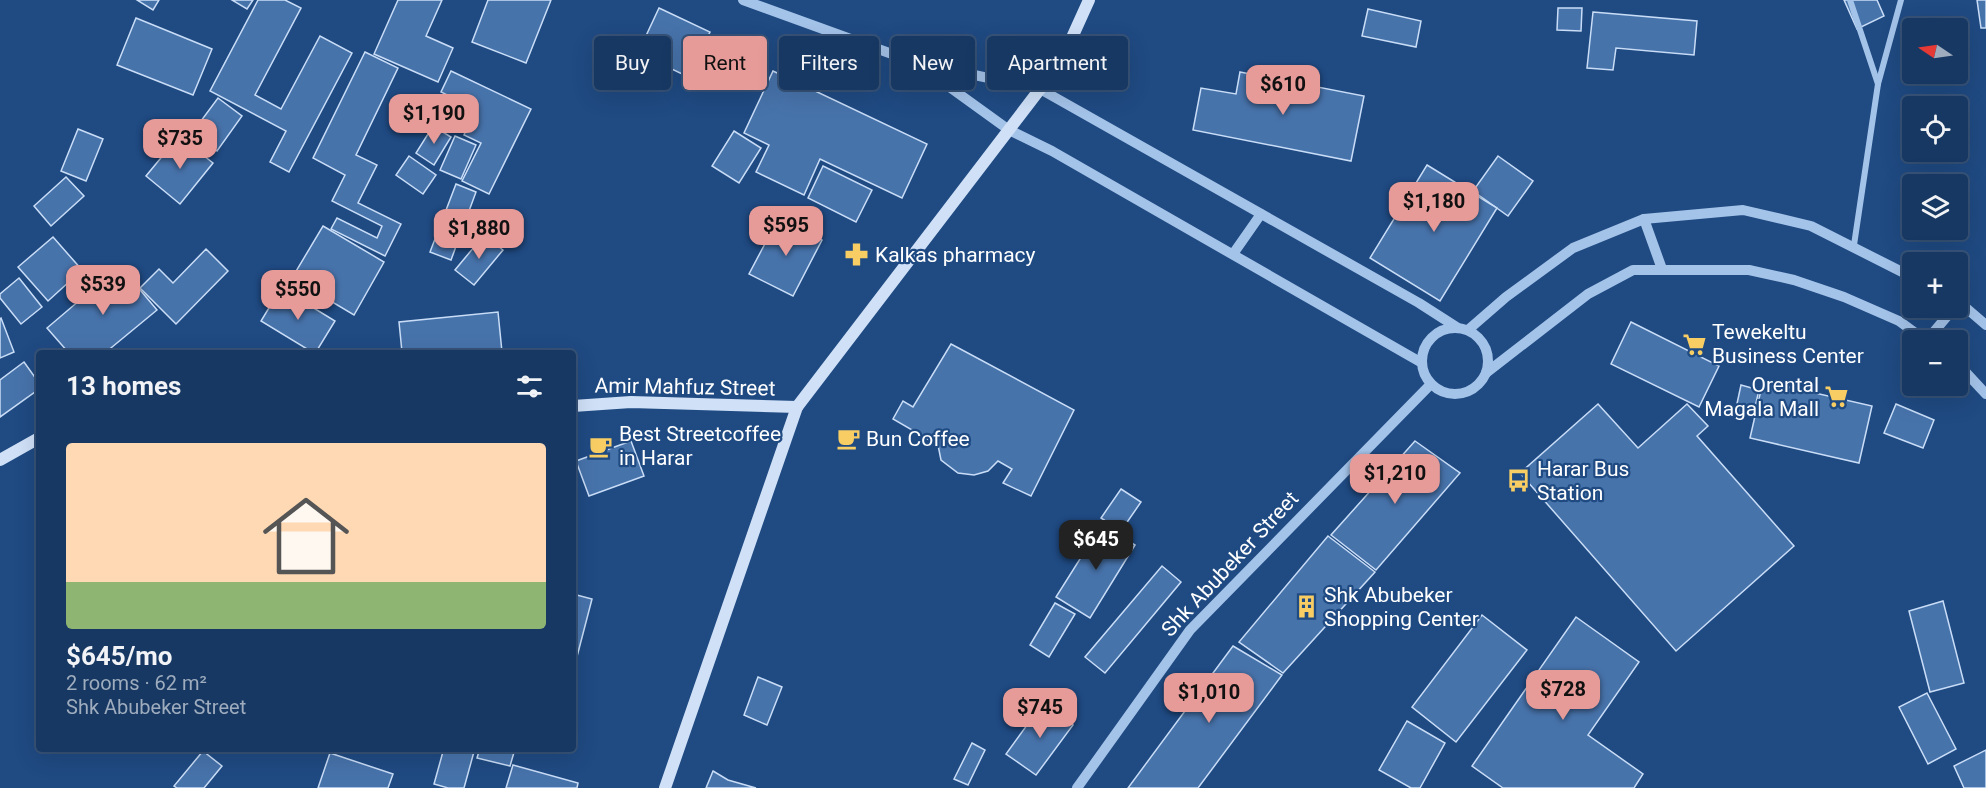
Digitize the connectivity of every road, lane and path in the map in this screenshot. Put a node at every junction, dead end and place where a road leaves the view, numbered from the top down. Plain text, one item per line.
1 (743, 0) edge
2 (1089, 0) edge
3 (1850, 0) edge
4 (1901, 0) edge
5 (1073, 36) edge
6 (891, 54) edge
7 (1878, 84) junction
8 (953, 90) edge
9 (1040, 90) joint
10 (1009, 130) junction
11 (1260, 214) junction
12 (1644, 219) junction
13 (1854, 245) junction
14 (1233, 254) junction
15 (1662, 269) junction
16 (1902, 271) edge
17 (1968, 311) edge
18 (1944, 318) edge
19 (1986, 325) edge
20 (1463, 329) junction
21 (1912, 330) edge
22 (1934, 330) edge
23 (1422, 363) junction
24 (1486, 373) junction
25 (1968, 375) edge
26 (1431, 384) junction
27 (1986, 394) edge
28 (576, 406) edge
29 (797, 407) junction
30 (36, 440) edge
31 (0, 460) edge
32 (665, 788) edge
33 (1077, 788) edge

1 - 6 street
2 - 5 main road
3 - 7 street
4 - 7 street
7 - 13 street
8 - 10 street
9 - 10 main road
9 - 11 street
10 - 14 street
10 - 29 main road
11 - 14 street
11 - 20 street
12 - 13 street
12 - 15 street
12 - 20 street
13 - 16 street
14 - 23 street
15 - 21 street
15 - 24 street
17 - 19 street
18 - 22 street
20 - 23 street
20 - 24 street
23 - 26 street
24 - 26 street
25 - 27 street
26 - 33 street, Shk Abubeker Street
28 - 29 main road, Amir Mahfuz Street
29 - 32 main road
30 - 31 main road

